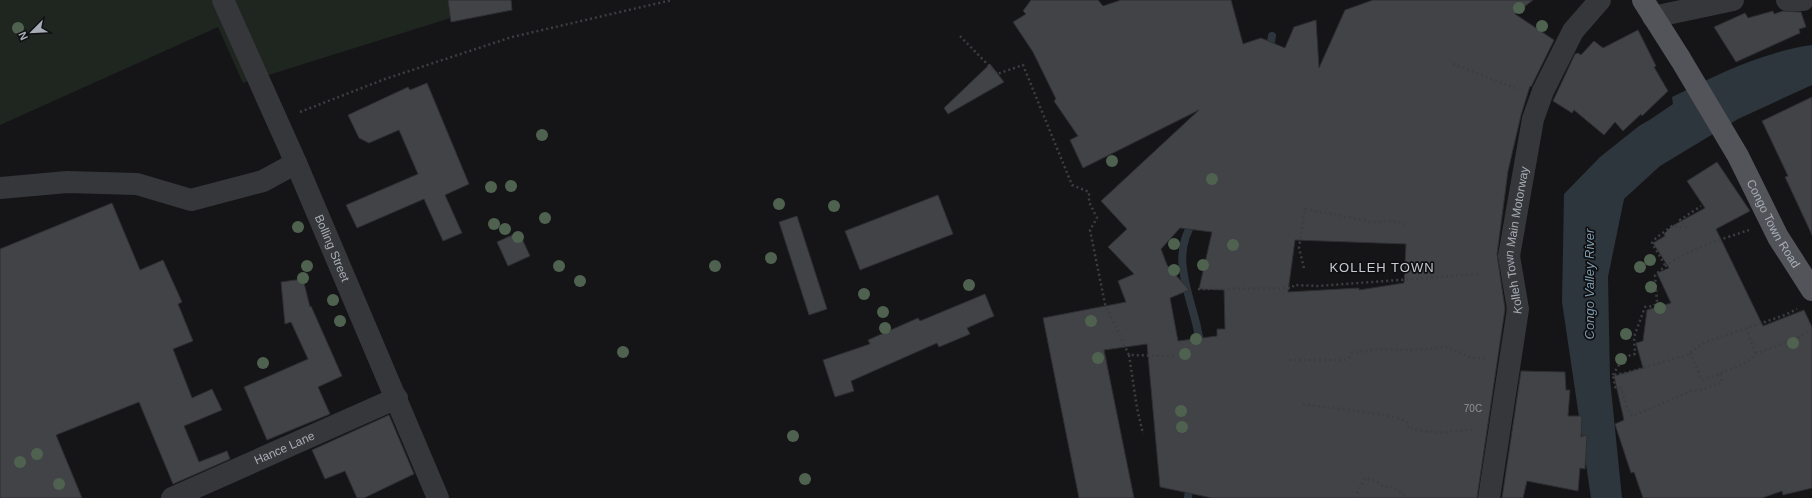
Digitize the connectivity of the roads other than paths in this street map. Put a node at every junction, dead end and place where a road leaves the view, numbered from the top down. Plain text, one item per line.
1 (223, 0) edge
2 (1600, 0) edge
3 (1733, 0) edge
4 (1787, 0) edge
5 (1803, 0) edge
6 (1648, 8) edge
7 (296, 163) junction
8 (0, 188) edge
9 (1806, 299) edge
10 (397, 398) junction
11 (172, 498) edge
12 (438, 498) edge
13 (1489, 498) edge

1 - 7 street, Bolling Street
2 - 13 street, Kolleh Town Main Motorway
3 - 6 street
4 - 5 street
6 - 9 main road, Congo Town Road
7 - 8 street
7 - 10 street, Bolling Street
10 - 11 street, Hance Lane
10 - 12 street, Bolling Street

